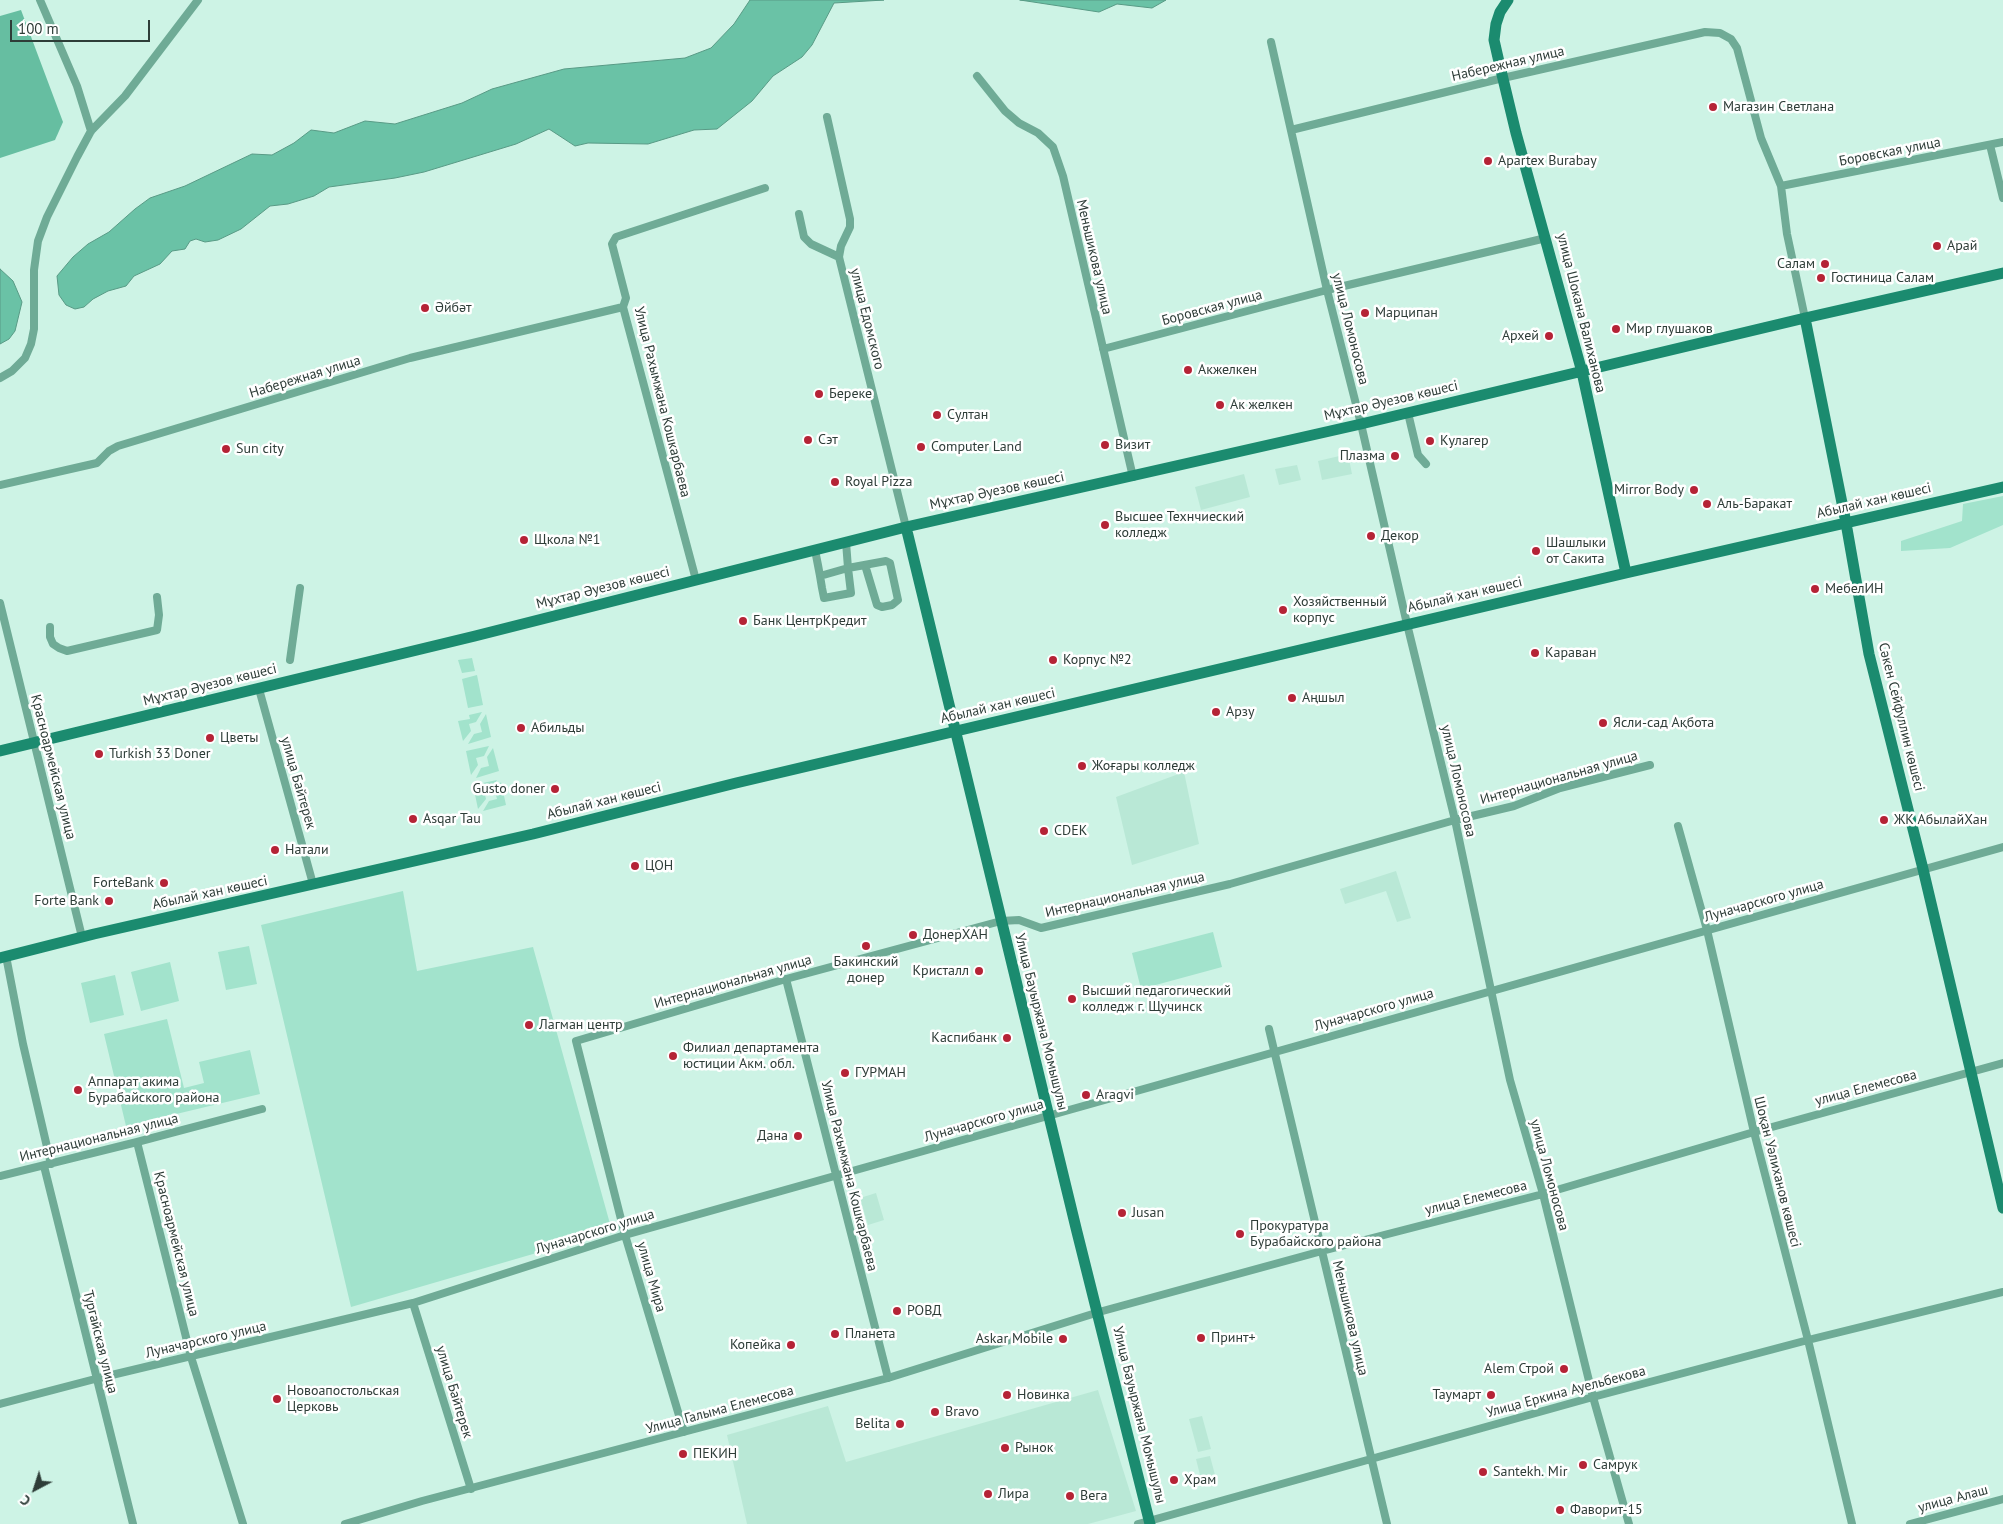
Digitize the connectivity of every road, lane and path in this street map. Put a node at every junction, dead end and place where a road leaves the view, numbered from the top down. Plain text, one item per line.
1 (40, 0) edge
2 (198, 0) edge
3 (1508, 0) edge
4 (1271, 42) dead end
5 (976, 76) dead end
6 (1502, 78) junction
7 (827, 118) dead end
8 (1291, 130) junction
9 (91, 131) junction
10 (2003, 142) edge
11 (1990, 145) junction
12 (1781, 186) junction
13 (764, 188) dead end
14 (2003, 198) edge
15 (799, 214) dead end
16 (1546, 238) junction
17 (839, 256) junction
18 (2003, 273) edge
19 (1327, 290) junction
20 (623, 307) junction
21 (1805, 318) junction
22 (1103, 349) junction
23 (1582, 372) junction
24 (0, 378) edge
25 (1408, 413) junction
26 (1361, 424) junction
27 (1426, 464) dead end
28 (1133, 477) junction
29 (0, 485) edge
30 (2003, 487) edge
31 (1846, 523) junction
32 (906, 527) junction
33 (846, 542) junction
34 (815, 550) junction
35 (865, 565) junction
36 (848, 568) junction
37 (1626, 573) junction
38 (820, 576) junction
39 (696, 580) junction
40 (300, 588) dead end
41 (157, 597) dead end
42 (0, 604) edge
43 (2, 622) edge
44 (1407, 624) junction
45 (50, 627) dead end
46 (290, 660) dead end
47 (259, 689) junction
48 (955, 731) junction
49 (35, 743) junction
50 (0, 751) edge
51 (1650, 765) dead end
52 (1455, 820) junction
53 (1678, 826) dead end
54 (2003, 847) edge
55 (1924, 869) junction
56 (313, 884) junction
57 (1001, 921) junction
58 (1707, 930) junction
59 (82, 937) junction
60 (3, 957) edge
61 (786, 979) junction
62 (1491, 990) junction
63 (1269, 1030) dead end
64 (576, 1041) joint
65 (1274, 1052) junction
66 (2003, 1063) edge
67 (1970, 1072) junction
68 (262, 1109) dead end
69 (1049, 1116) junction
70 (1754, 1132) junction
71 (137, 1142) junction
72 (47, 1165) junction
73 (836, 1175) junction
74 (0, 1176) edge
75 (1543, 1194) junction
76 (2003, 1208) edge
77 (625, 1235) junction
78 (1322, 1251) junction
79 (2003, 1292) edge
80 (413, 1303) junction
81 (1098, 1312) junction
82 (1808, 1340) junction
83 (191, 1357) junction
84 (888, 1378) junction
85 (96, 1379) junction
86 (1593, 1397) junction
87 (0, 1404) edge
88 (684, 1432) junction
89 (1371, 1458) junction
90 (471, 1489) junction
91 (2003, 1499) edge
92 (1150, 1522) edge
93 (132, 1524) edge
94 (243, 1524) edge
95 (345, 1524) edge
96 (1138, 1524) edge
97 (1387, 1524) edge
98 (1629, 1524) edge
99 (1852, 1524) edge
100 (1910, 1524) edge

1 - 9 street
2 - 9 street
3 - 6 street, улица Шокана Валиханова
4 - 8 street, улица Ломоносова
5 - 22 street, Меньшикова улица
6 - 8 street, Набережная улица
6 - 12 street, Набережная улица
6 - 16 street, улица Шокана Валиханова
7 - 17 street, улица Едомского
8 - 19 street, улица Ломоносова
9 - 24 street
10 - 11 street, Боровская улица
11 - 12 street, Боровская улица
11 - 14 street
12 - 21 street
13 - 20 street, Улица Рахымжана Кошкарбаева
15 - 17 street
16 - 19 street, Боровская улица
16 - 23 street, улица Шокана Валиханова
17 - 32 street, улица Едомского
18 - 21 street, Мұхтар Әуезов көшесі
19 - 22 street, Боровская улица
19 - 26 street, улица Ломоносова
20 - 29 street, Набережная улица
20 - 39 street, Улица Рахымжана Кошкарбаева
21 - 23 street, Мұхтар Әуезов көшесі
21 - 31 street, Сәкен Сейфуллин көшесі
22 - 28 street, Меньшикова улица
23 - 25 street, Мұхтар Әуезов көшесі
23 - 37 street, улица Шокана Валиханова
25 - 26 street, Мұхтар Әуезов көшесі
25 - 27 street
26 - 28 street, Мұхтар Әуезов көшесі
26 - 44 street, улица Ломоносова
28 - 32 street, Мұхтар Әуезов көшесі
30 - 31 street, Абылай хан көшесі
31 - 37 street, Абылай хан көшесі
31 - 55 street, Сәкен Сейфуллин көшесі
32 - 33 street, Мұхтар Әуезов көшесі
32 - 48 street, Улица Бауыржана Момышулы
33 - 34 street, Мұхтар Әуезов көшесі
33 - 36 street
34 - 38 street
34 - 39 street, Мұхтар Әуезов көшесі
35 - 35 street
35 - 36 street
36 - 38 street
36 - 38 street
37 - 44 street, Абылай хан көшесі
39 - 47 street, Мұхтар Әуезов көшесі
40 - 46 street
41 - 45 street
42 - 43 street, Красноармейская улица
43 - 49 street, Красноармейская улица
44 - 48 street, Абылай хан көшесі
44 - 52 street, улица Ломоносова
47 - 49 street, Мұхтар Әуезов көшесі
47 - 56 street, улица Байтерек
48 - 56 street, Абылай хан көшесі
48 - 57 street, Улица Бауыржана Момышулы
49 - 50 street, Мұхтар Әуезов көшесі
49 - 59 street, Красноармейская улица
51 - 52 street, Интернациональная улица
52 - 57 street, Интернациональная улица
52 - 62 street, улица Ломоносова
53 - 58 street, Шоқан Уәлиханов көшесі
54 - 55 street, Луначарского улица
55 - 58 street, Луначарского улица
55 - 67 street, Сәкен Сейфуллин көшесі
56 - 59 street, Абылай хан көшесі
57 - 61 street, Интернациональная улица
57 - 69 street, Улица Бауыржана Момышулы
58 - 62 street, Луначарского улица
58 - 70 street, Шоқан Уәлиханов көшесі
59 - 60 street, Абылай хан көшесі
60 - 72 street, Тургайская улица
61 - 64 street, Интернациональная улица
61 - 73 street, Улица Рахымжана Кошкарбаева
62 - 65 street, Луначарского улица
62 - 75 street, улица Ломоносова
63 - 65 street, Меньшикова улица
64 - 77 street, улица Мира
65 - 69 street, Луначарского улица
65 - 78 street, Меньшикова улица
66 - 67 street, улица Елемесова
67 - 70 street, улица Елемесова
67 - 76 street, Сәкен Сейфуллин көшесі
68 - 71 street, Интернациональная улица
69 - 73 street, Луначарского улица
69 - 81 street, Улица Бауыржана Момышулы
70 - 75 street, улица Елемесова
70 - 82 street, Шоқан Уәлиханов көшесі
71 - 72 street, Интернациональная улица
71 - 83 street, Красноармейская улица
72 - 74 street, Интернациональная улица
72 - 85 street, Тургайская улица
73 - 77 street, Луначарского улица
73 - 84 street, Улица Рахымжана Кошкарбаева
75 - 78 street, улица Елемесова
75 - 86 street, улица Ломоносова
77 - 80 street, Луначарского улица
77 - 88 street, улица Мира
78 - 81 street, улица Елемесова
78 - 89 street, Меньшикова улица
79 - 82 street, Улица Еркина Ауельбекова
80 - 83 street, Луначарского улица
80 - 90 street, улица Байтерек
81 - 84 street, Улица Галыма Елемесова
81 - 92 street, Улица Бауыржана Момышулы
82 - 86 street, Улица Еркина Ауельбекова
82 - 99 street, Шоқан Уәлиханов көшесі
83 - 85 street, Луначарского улица
83 - 94 street, Красноармейская улица
84 - 88 street, Улица Галыма Елемесова
85 - 87 street, Луначарского улица
85 - 93 street, Тургайская улица
86 - 89 street, Улица Еркина Ауельбекова
86 - 98 street, улица Ломоносова
88 - 90 street, Улица Галыма Елемесова
89 - 92 street, Улица Еркина Ауельбекова
89 - 97 street, Меньшикова улица
90 - 95 street, Улица Галыма Елемесова
91 - 100 street, улица Алаш
92 - 96 street, Улица Еркина Ауельбекова

